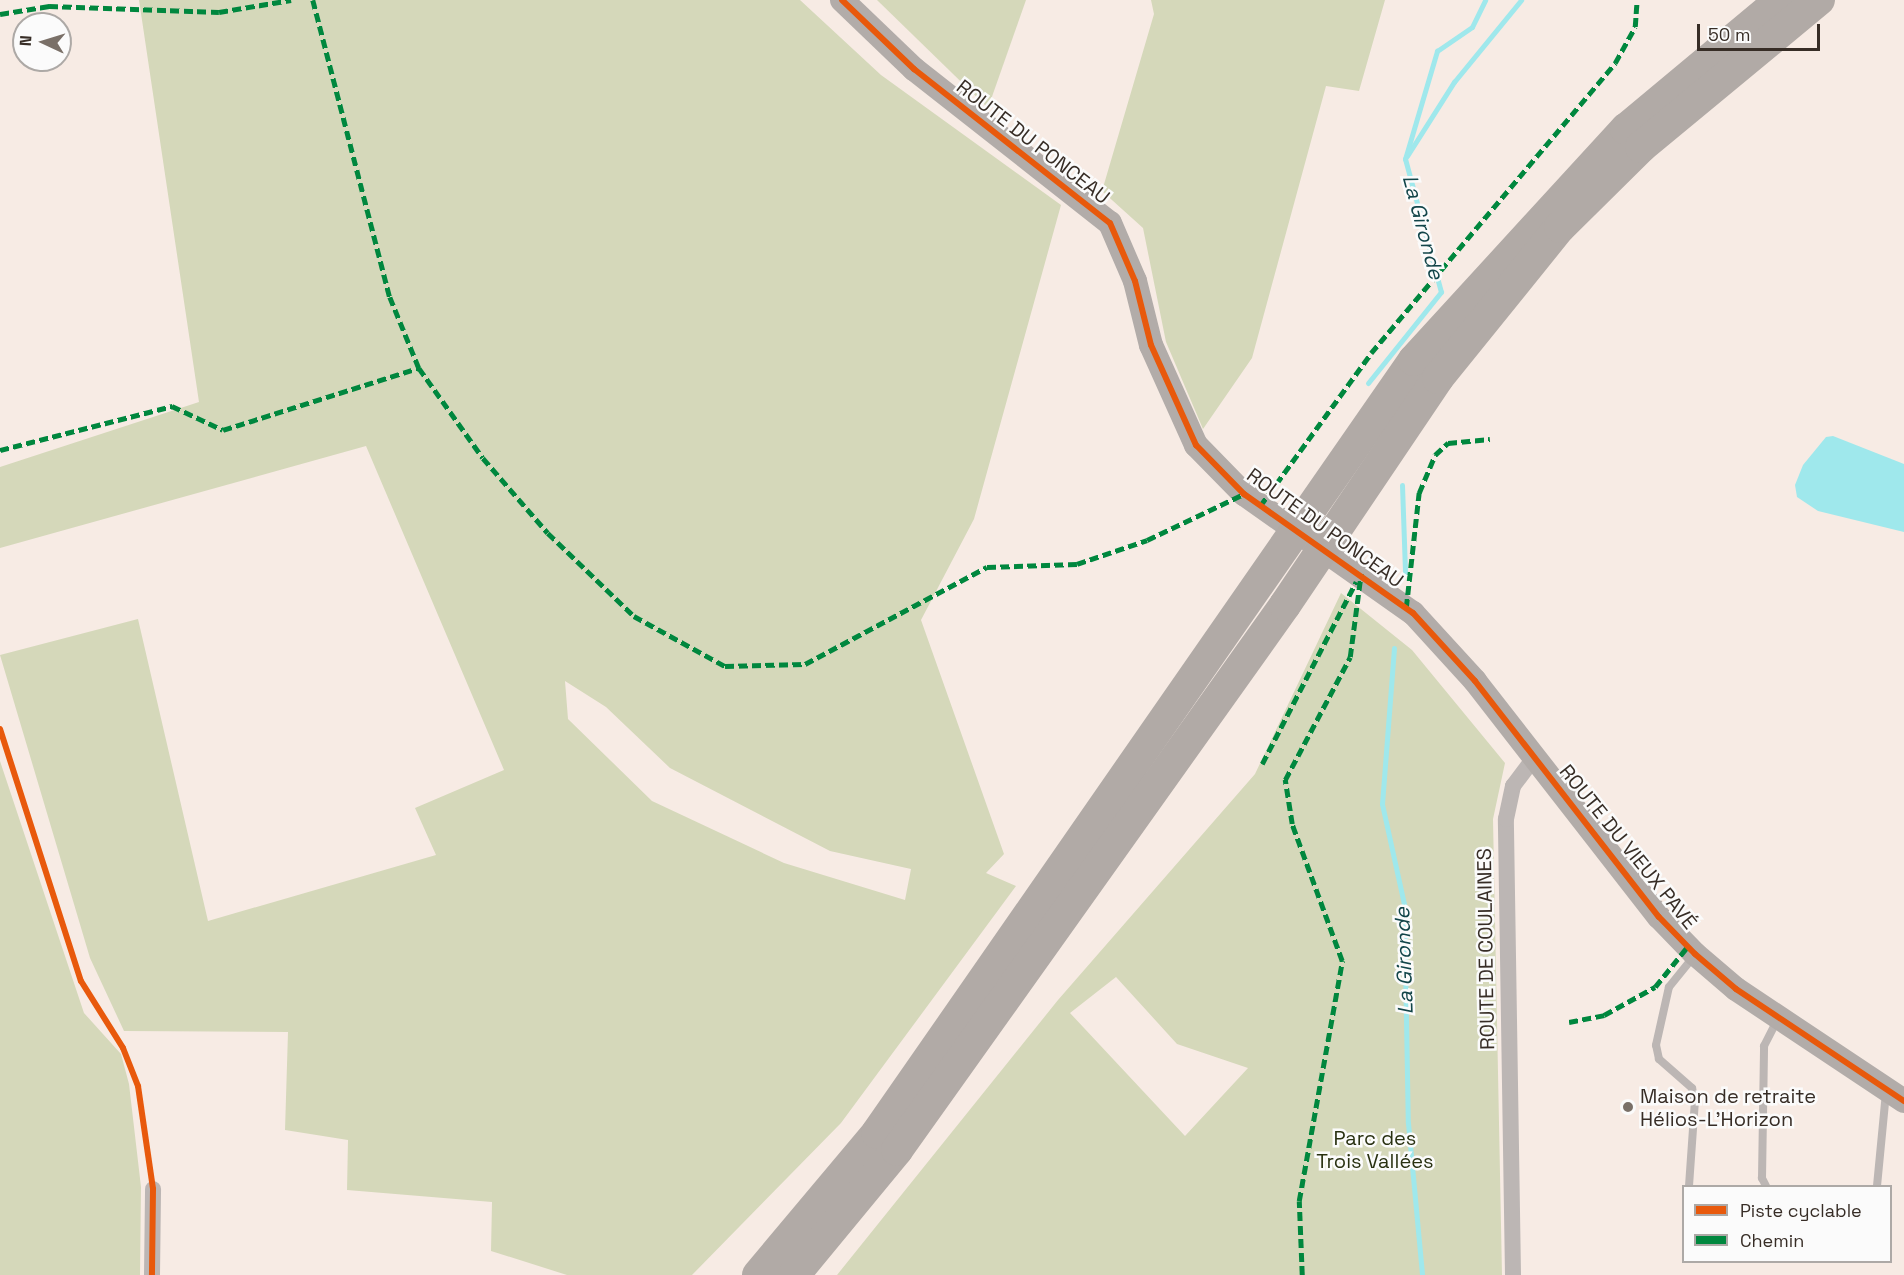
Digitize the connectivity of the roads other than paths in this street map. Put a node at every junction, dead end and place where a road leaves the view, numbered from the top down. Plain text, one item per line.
1 (842, 0) edge
2 (1782, 0) edge
3 (1819, 0) edge
4 (1534, 758) junction
5 (1695, 954) junction
6 (1778, 1018) junction
7 (1895, 1095) edge
8 (1689, 1185) edge
9 (1766, 1185) edge
10 (1877, 1185) edge
11 (153, 1189) dead end
12 (152, 1275) edge
13 (758, 1275) edge
14 (794, 1275) edge
15 (1514, 1275) edge

1 - 4 street, ROUTE DU PONCEAU
2 - 13 highway
3 - 14 highway
4 - 5 street, ROUTE DU VIEUX PAVÉ
4 - 15 street, ROUTE DE COULAINES
5 - 6 street, ROUTE DU VIEUX PAVÉ
5 - 8 lane
6 - 7 street, ROUTE DU VIEUX PAVÉ
6 - 9 lane
7 - 10 lane
11 - 12 street

